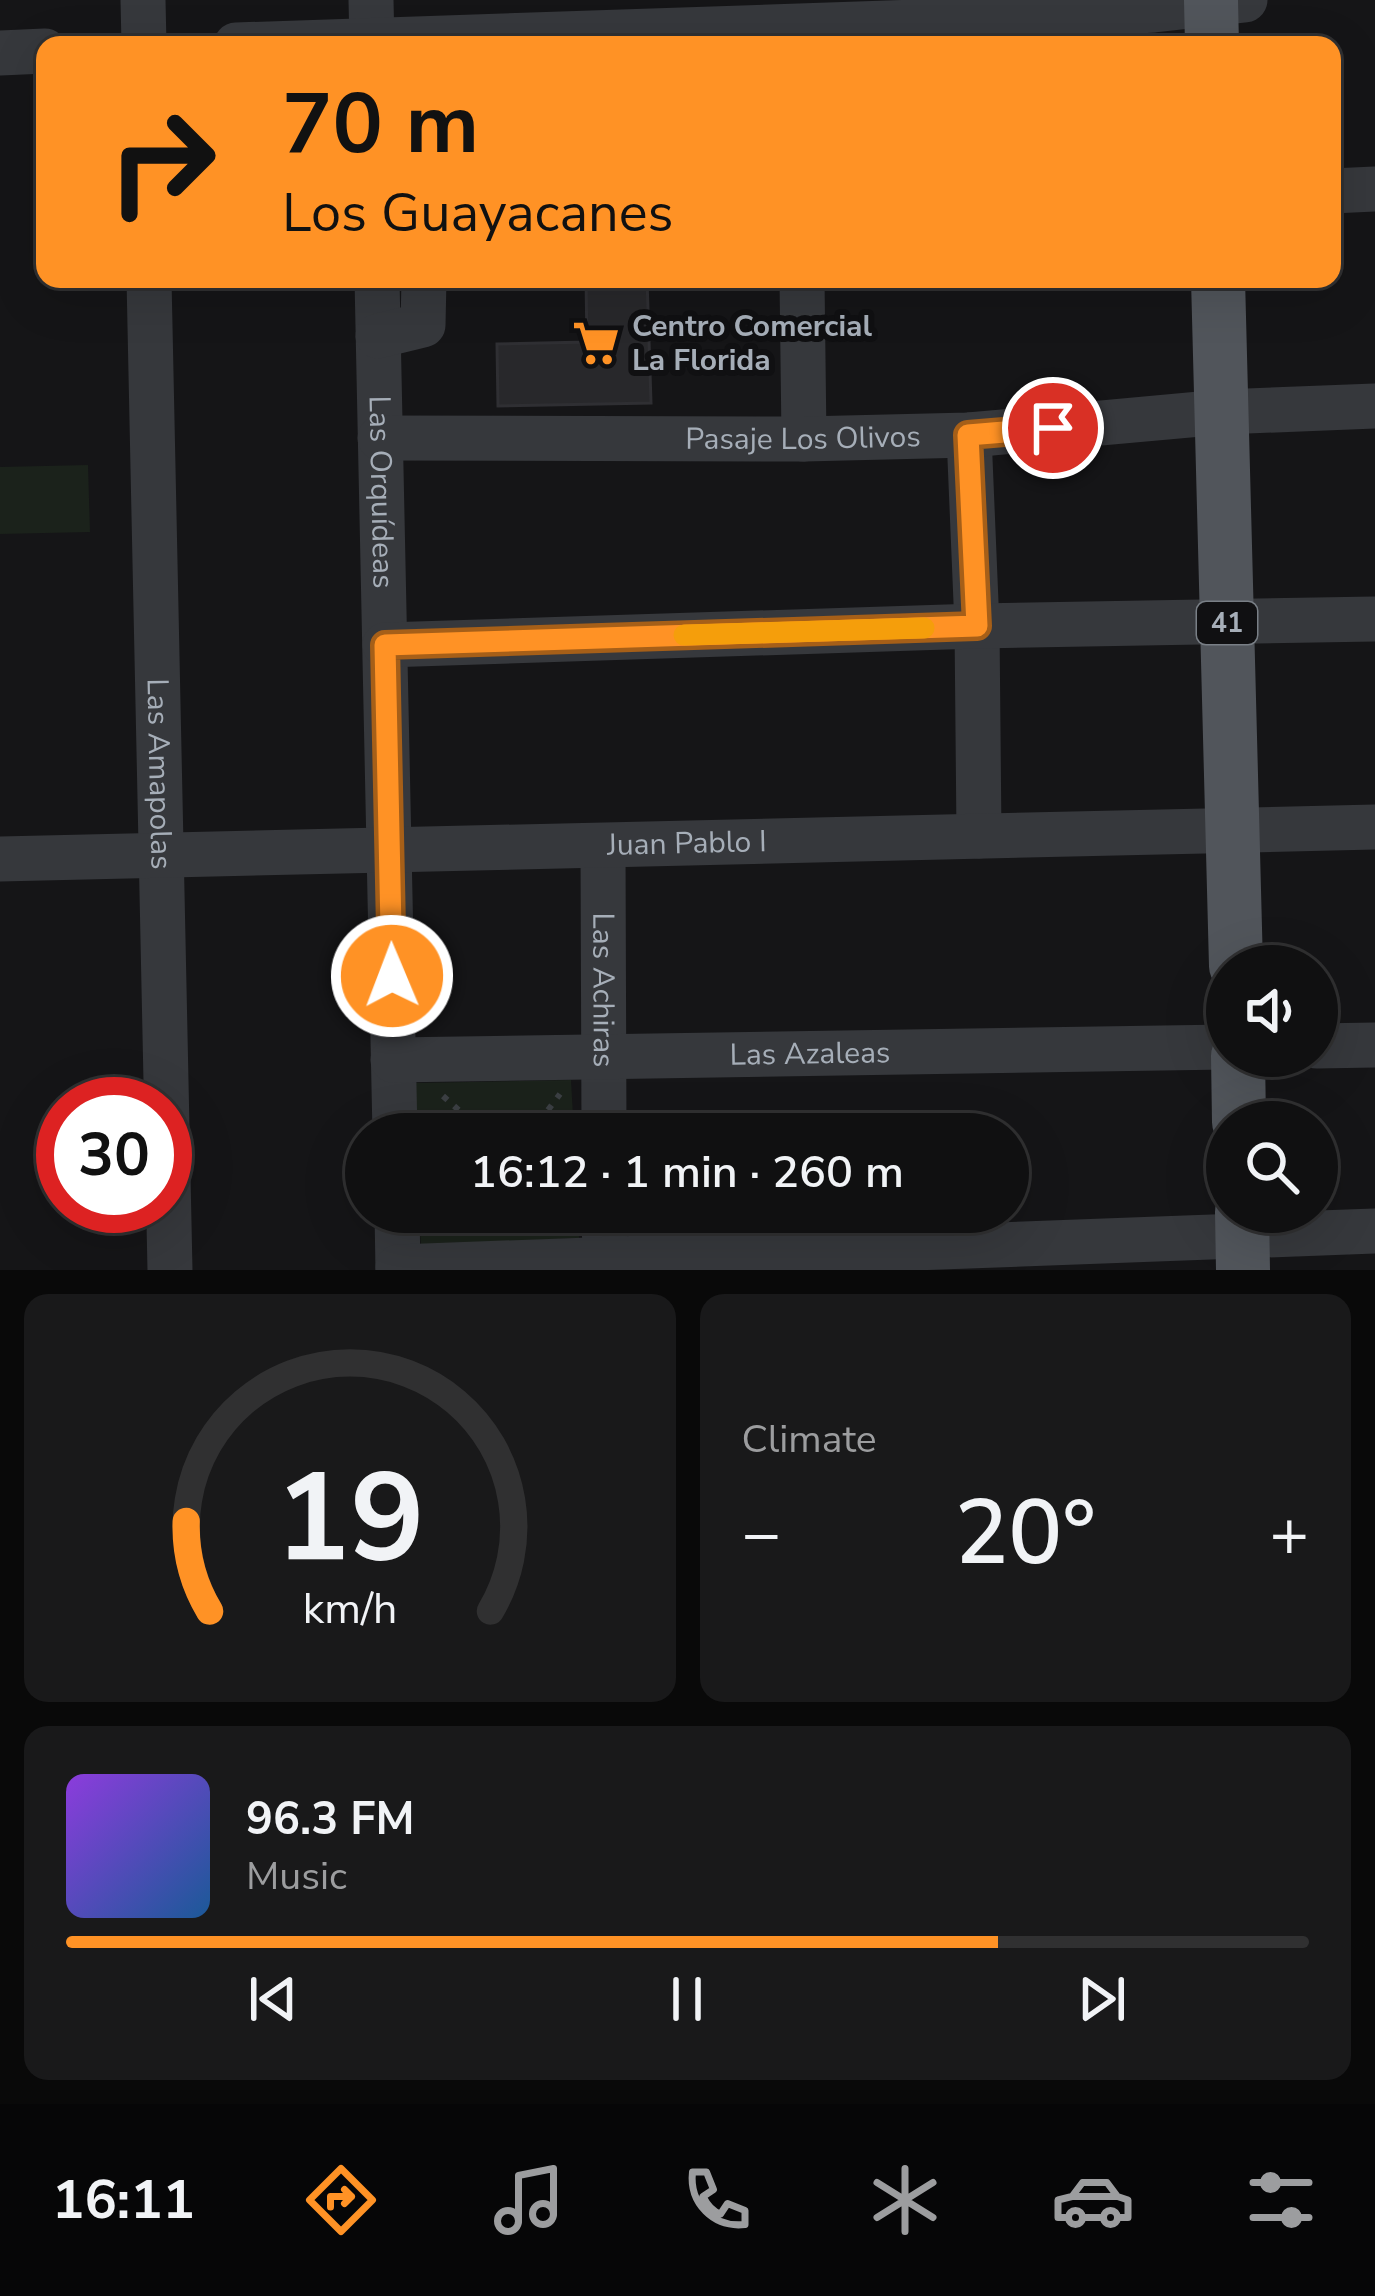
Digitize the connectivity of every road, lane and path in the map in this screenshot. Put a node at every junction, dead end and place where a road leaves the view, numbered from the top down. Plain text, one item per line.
1 (142, 0) edge
2 (1220, 12) edge
3 (372, 29) edge
4 (144, 36) edge
5 (312, 36) edge
6 (801, 36) edge
7 (36, 51) edge
8 (0, 53) edge
9 (1375, 189) edge
10 (1341, 191) edge
11 (149, 288) edge
12 (377, 288) edge
13 (424, 288) edge
14 (802, 288) edge
15 (1218, 288) edge
16 (378, 337) junction
17 (1375, 406) edge
18 (1222, 412) junction
19 (968, 435) junction
20 (380, 438) junction
21 (804, 440) junction
22 (1375, 619) edge
23 (1227, 622) junction
24 (977, 626) junction
25 (385, 645) junction
26 (1375, 827) edge
27 (1232, 830) junction
28 (979, 836) junction
29 (603, 846) junction
30 (389, 849) junction
31 (161, 854) junction
32 (0, 859) edge
33 (1235, 945) edge
34 (1375, 1045) edge
35 (1338, 1046) edge
36 (1206, 1047) edge
37 (604, 1055) junction
38 (393, 1060) junction
39 (394, 1113) edge
40 (604, 1113) edge
41 (1375, 1232) edge
42 (397, 1233) edge
43 (604, 1233) edge
44 (1242, 1239) edge
45 (994, 1258) edge
46 (605, 1260) junction
47 (398, 1269) edge
48 (170, 1270) edge

1 - 4 street
2 - 6 street
3 - 5 street
3 - 6 street
7 - 8 street
9 - 10 street
11 - 31 street, Las Amapolas
12 - 16 street, Las Orquídeas
13 - 16 street
14 - 21 street
15 - 18 main road, 41
16 - 20 street, Las Orquídeas
17 - 18 street, Pasaje Los Olivos
18 - 19 street, Pasaje Los Olivos
18 - 23 main road, 41
19 - 21 street, Pasaje Los Olivos
19 - 24 street
20 - 21 street, Pasaje Los Olivos
20 - 25 street, Las Orquídeas
22 - 23 street
23 - 24 street
23 - 27 main road, 41
24 - 25 street
24 - 28 street
25 - 30 street, Las Orquídeas
26 - 27 street, Juan Pablo I
27 - 28 street, Juan Pablo I
27 - 33 main road, 41
28 - 29 street, Juan Pablo I
29 - 30 street, Juan Pablo I
29 - 37 street, Las Achiras
30 - 31 street, Juan Pablo I
30 - 38 street, Las Orquídeas
31 - 32 street, Juan Pablo I
31 - 48 street, Las Amapolas
34 - 35 street
36 - 37 street, Las Azaleas
37 - 38 street, Las Azaleas
37 - 40 street, Las Achiras
38 - 39 street, Las Orquídeas
41 - 44 street
42 - 47 street
43 - 46 street
44 - 45 street
45 - 46 street
46 - 47 street

